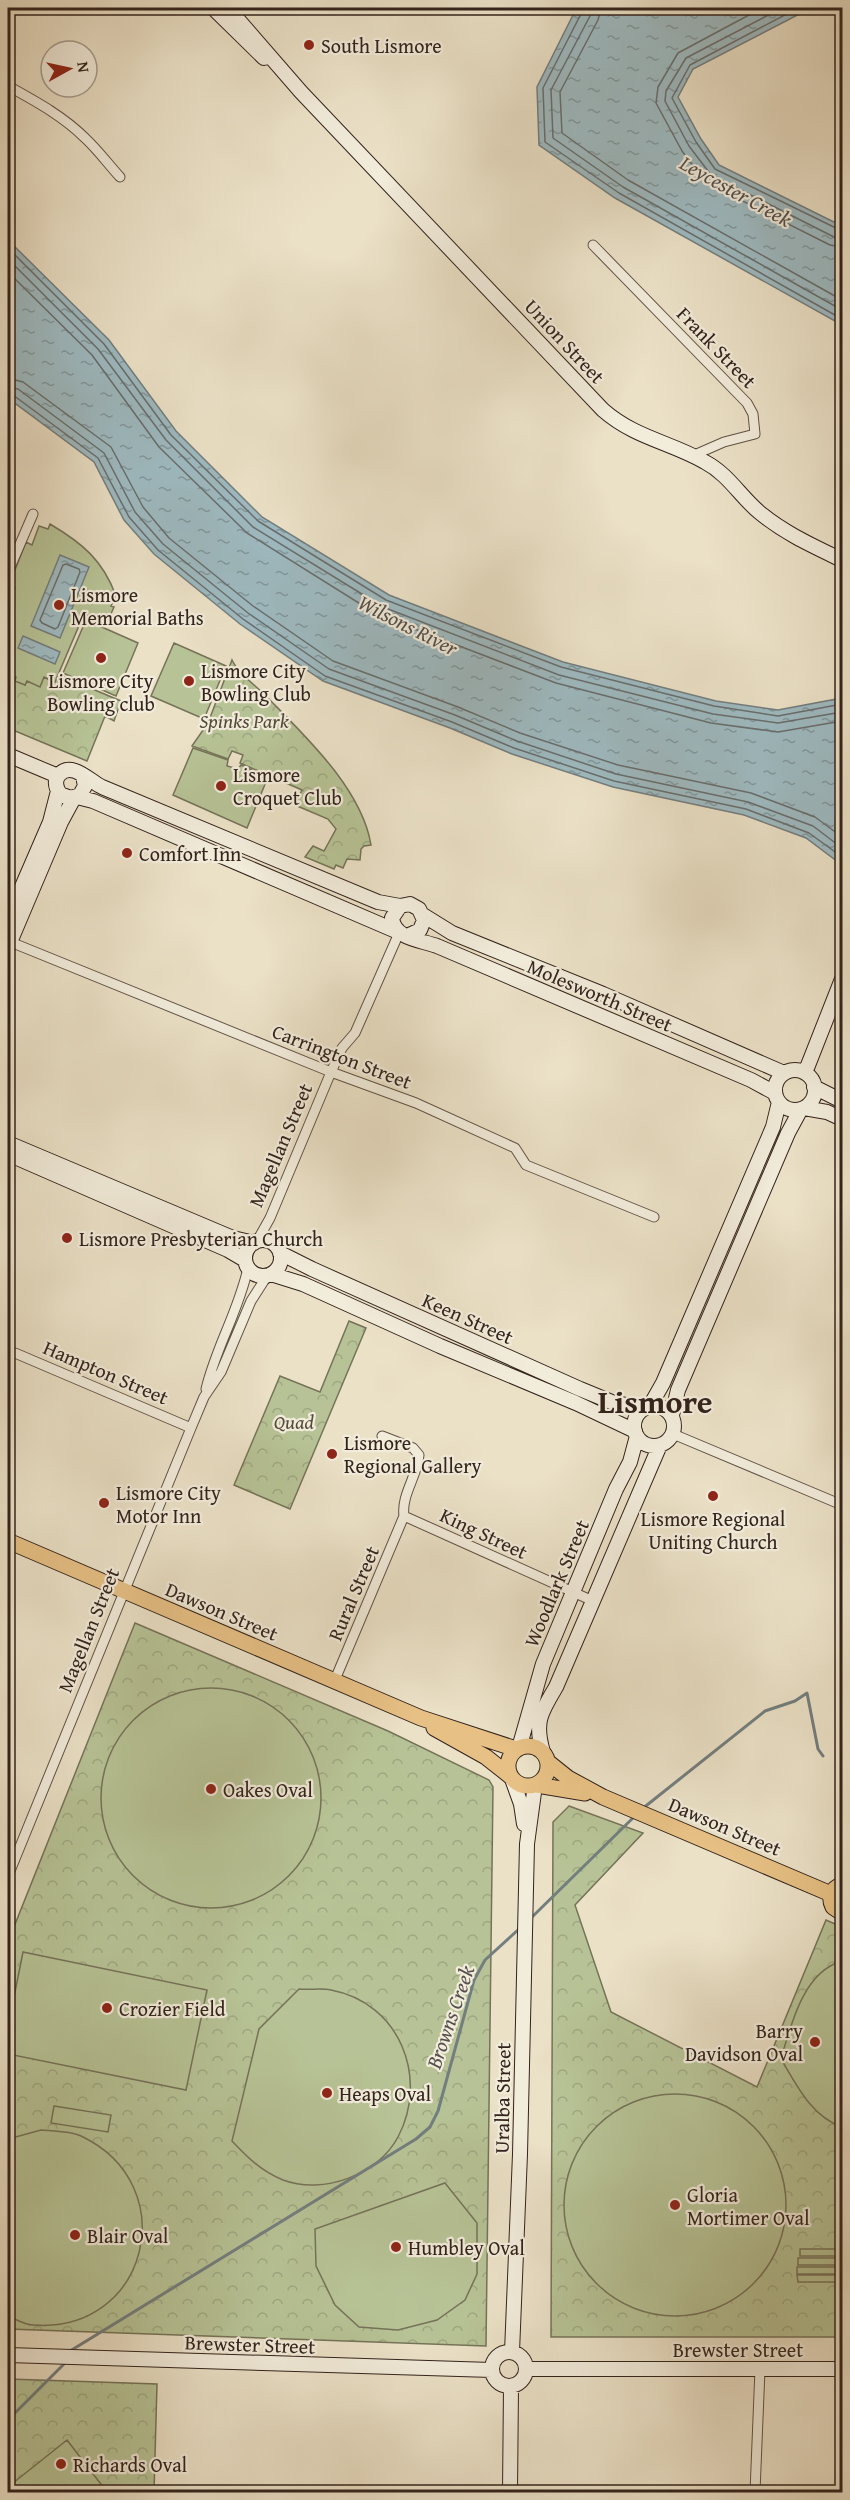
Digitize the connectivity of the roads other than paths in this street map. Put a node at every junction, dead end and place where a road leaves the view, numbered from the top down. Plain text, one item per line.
1 (213, 8) edge
2 (228, 8) edge
3 (8, 86) edge
4 (301, 92) junction
5 (120, 177) dead end
6 (593, 245) dead end
7 (692, 456) junction
8 (33, 514) dead end
9 (843, 560) edge
10 (8, 572) edge
11 (8, 755) edge
12 (58, 776) junction
13 (83, 776) junction
14 (58, 791) junction
15 (76, 797) junction
16 (400, 906) junction
17 (423, 915) junction
18 (8, 919) edge
19 (401, 933) junction
20 (8, 943) edge
21 (843, 979) edge
22 (331, 1072) junction
23 (784, 1073) junction
24 (805, 1073) junction
25 (814, 1087) junction
26 (777, 1097) junction
27 (843, 1101) edge
28 (802, 1108) junction
29 (843, 1119) edge
30 (8, 1143) edge
31 (8, 1154) edge
32 (654, 1217) dead end
33 (255, 1242) junction
34 (280, 1252) junction
35 (247, 1264) junction
36 (269, 1275) junction
37 (8, 1353) edge
38 (204, 1397) junction
39 (647, 1407) junction
40 (672, 1415) junction
41 (191, 1428) junction
42 (636, 1434) junction
43 (673, 1434) junction
44 (382, 1436) dead end
45 (660, 1446) junction
46 (843, 1505) edge
47 (404, 1516) junction
48 (8, 1541) edge
49 (123, 1591) junction
50 (573, 1593) junction
51 (592, 1601) junction
52 (334, 1682) junction
53 (421, 1718) junction
54 (518, 1748) junction
55 (546, 1757) junction
56 (511, 1777) junction
57 (536, 1785) junction
58 (603, 1797) junction
59 (527, 1844) junction
60 (8, 1876) edge
61 (837, 1889) edge
62 (843, 1913) edge
63 (513, 2352) junction
64 (8, 2355) edge
65 (760, 2368) junction
66 (526, 2369) junction
67 (843, 2369) edge
68 (492, 2370) junction
69 (511, 2387) junction
70 (510, 2493) edge
71 (755, 2493) edge

1 - 4 street, Union Street
2 - 4 street, Union Street
3 - 5 street
4 - 7 street, Union Street
6 - 7 street, Frank Street
7 - 9 street, Union Street
8 - 10 street
11 - 12 street
12 - 13 street
12 - 14 street
13 - 15 street
13 - 16 street
14 - 15 street
14 - 18 street
15 - 19 street, Molesworth Street
15 - 20 street
16 - 17 street
16 - 19 street
17 - 19 street
17 - 23 street, Molesworth Street
19 - 22 street, Magellan Street
19 - 26 street, Molesworth Street
20 - 22 street, Carrington Street
21 - 24 street
22 - 32 street, Carrington Street
22 - 33 street, Magellan Street
23 - 24 street
23 - 26 street
24 - 25 street
25 - 27 street
25 - 28 street
26 - 28 street
26 - 39 street
28 - 29 street
28 - 40 street
30 - 33 street
31 - 35 street
33 - 34 street
33 - 35 street
34 - 36 street
34 - 39 street, Keen Street
35 - 36 street
35 - 38 street, Magellan Street
36 - 38 street, Magellan Street
36 - 42 street, Keen Street
37 - 41 street, Hampton Street
38 - 41 street, Magellan Street
39 - 40 street
39 - 42 street
40 - 43 street
41 - 49 street, Magellan Street
42 - 45 street
42 - 50 street, Woodlark Street
43 - 45 street
43 - 46 street
44 - 47 street
45 - 51 street, Woodlark Street
47 - 50 street, King Street
47 - 52 street, Rural Street
48 - 49 main road, Dawson Street
49 - 52 main road, Dawson Street
49 - 60 street, Magellan Street
50 - 51 street, King Street
50 - 54 street, Woodlark Street
51 - 55 street, Woodlark Street
52 - 53 main road, Dawson Street
53 - 54 main road, Dawson Street
53 - 56 main road, Dawson Street
54 - 55 main road
54 - 56 main road
55 - 57 main road
55 - 58 main road, Dawson Street
56 - 57 main road
56 - 59 street, Uralba Street
57 - 58 main road, Dawson Street
57 - 59 street, Uralba Street
58 - 61 main road, Dawson Street
59 - 63 street, Uralba Street
61 - 62 main road
63 - 66 street
63 - 68 street
64 - 68 street, Brewster Street
65 - 66 street, Brewster Street
65 - 67 street, Brewster Street
65 - 71 street
66 - 69 street
68 - 69 street
69 - 70 street

